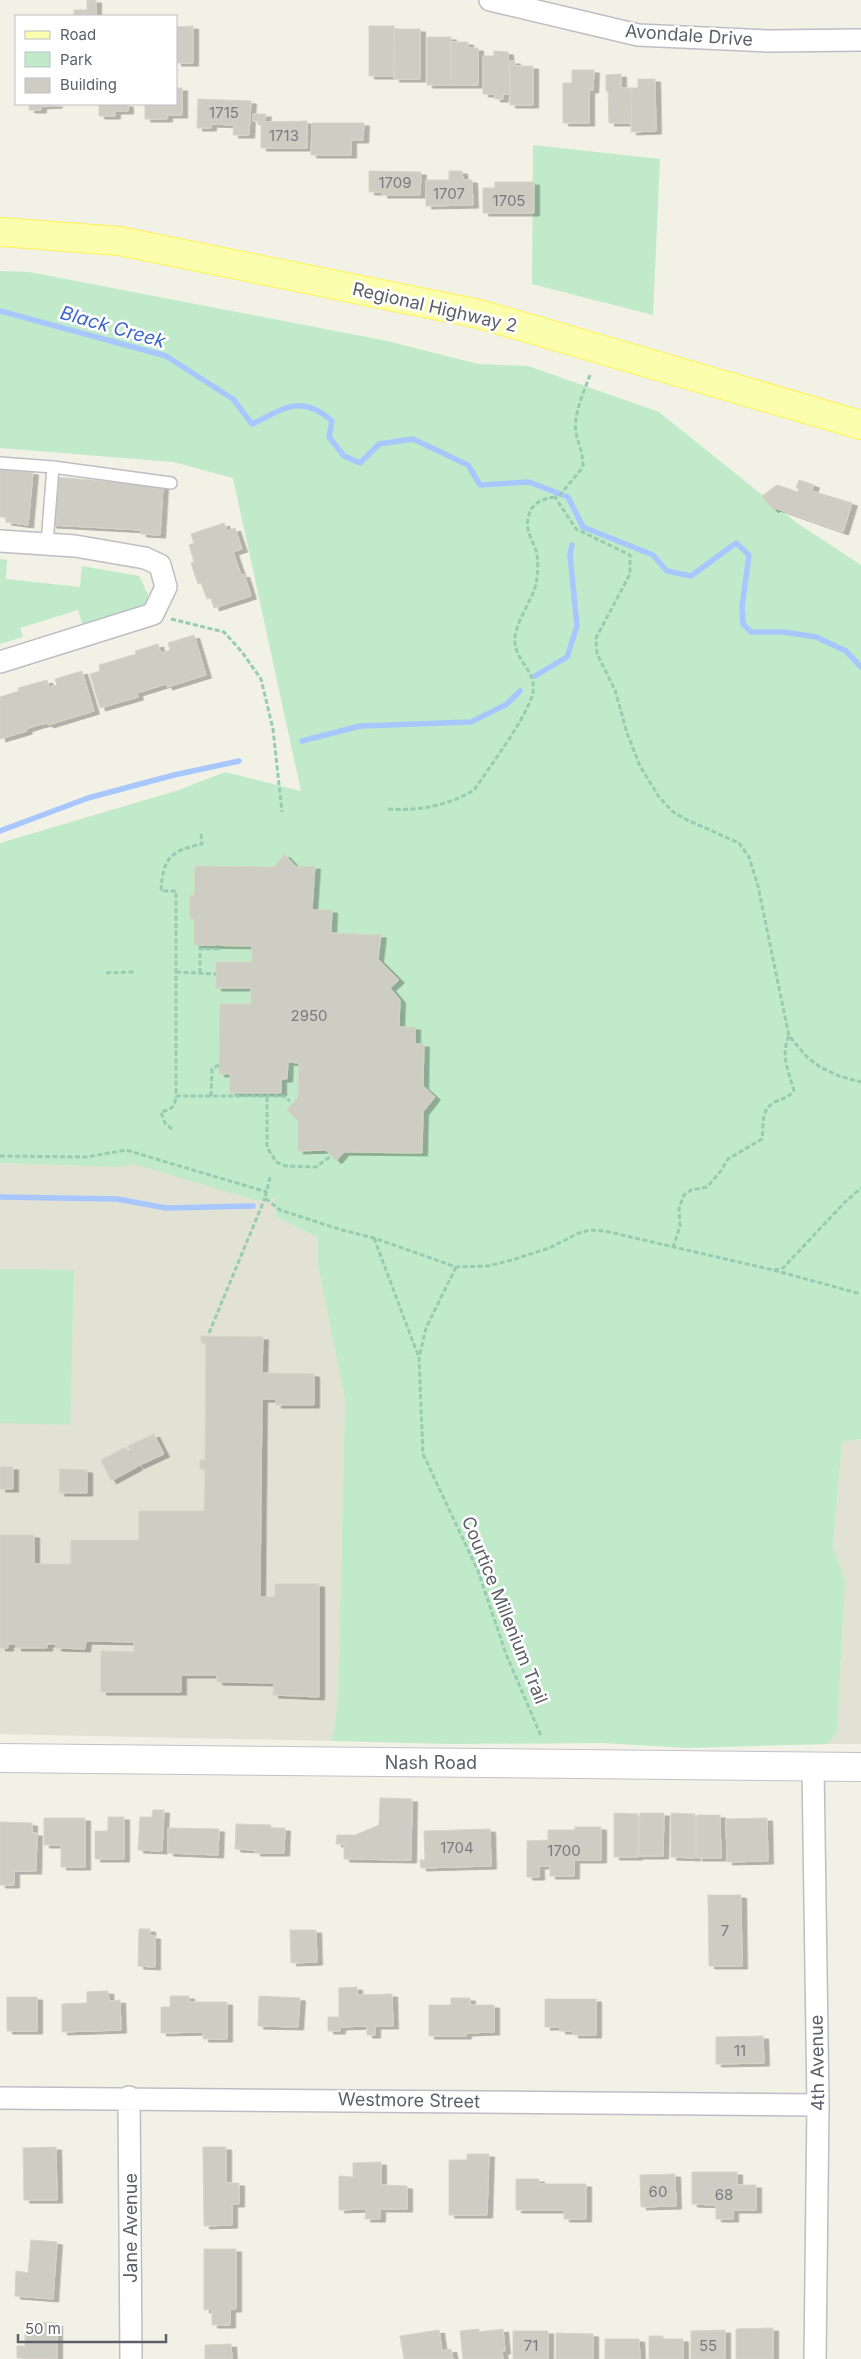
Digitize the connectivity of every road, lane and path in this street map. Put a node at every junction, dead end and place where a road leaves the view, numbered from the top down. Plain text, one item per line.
1 (490, 0) edge
2 (861, 40) edge
3 (0, 232) edge
4 (590, 375) dead end
5 (861, 425) edge
6 (0, 463) edge
7 (53, 468) junction
8 (171, 483) dead end
9 (554, 497) junction
10 (0, 541) edge
11 (47, 544) junction
12 (153, 614) junction
13 (0, 662) edge
14 (388, 809) dead end
15 (282, 812) dead end
16 (201, 834) dead end
17 (218, 945) dead end
18 (135, 972) dead end
19 (176, 972) junction
20 (106, 973) dead end
21 (200, 973) junction
22 (216, 974) dead end
23 (789, 1036) junction
24 (219, 1065) dead end
25 (861, 1082) edge
26 (176, 1096) junction
27 (211, 1096) junction
28 (267, 1096) junction
29 (290, 1101) dead end
30 (172, 1129) dead end
31 (0, 1156) edge
32 (331, 1156) dead end
33 (270, 1177) dead end
34 (861, 1188) edge
35 (266, 1192) junction
36 (265, 1198) junction
37 (374, 1238) junction
38 (673, 1248) junction
39 (456, 1267) junction
40 (773, 1270) junction
41 (861, 1294) edge
42 (209, 1333) dead end
43 (419, 1358) junction
44 (541, 1736) dead end
45 (0, 1758) edge
46 (813, 1767) junction
47 (861, 1767) edge
48 (129, 2097) junction
49 (0, 2098) edge
50 (818, 2105) junction
51 (130, 2359) edge
52 (815, 2359) edge

1 - 2 street, Avondale Drive
3 - 5 main road, Regional Highway 2
4 - 9 path
6 - 7 lane
7 - 8 lane
7 - 11 lane
9 - 14 path
9 - 23 path
10 - 11 street
11 - 12 street
12 - 13 street
12 - 15 path
16 - 19 path
17 - 21 path
18 - 20 path
19 - 21 path
19 - 26 path
21 - 22 path
23 - 25 path
23 - 38 path
24 - 27 path
26 - 27 path
26 - 30 path
27 - 28 path
28 - 29 path
28 - 32 path
31 - 35 path
33 - 35 path
34 - 40 path
35 - 36 path
36 - 37 path
36 - 42 path
37 - 39 path
37 - 43 path
38 - 39 path
38 - 40 path
39 - 43 path, Courtice Millenium Trail
40 - 41 path
43 - 44 path, Courtice Millenium Trail
45 - 46 street, Nash Road
46 - 47 street, Nash Road
46 - 50 street, 4th Avenue
48 - 49 street, Westmore Street
48 - 50 street, Westmore Street
48 - 51 street, Jane Avenue
50 - 52 street, 4th Avenue

